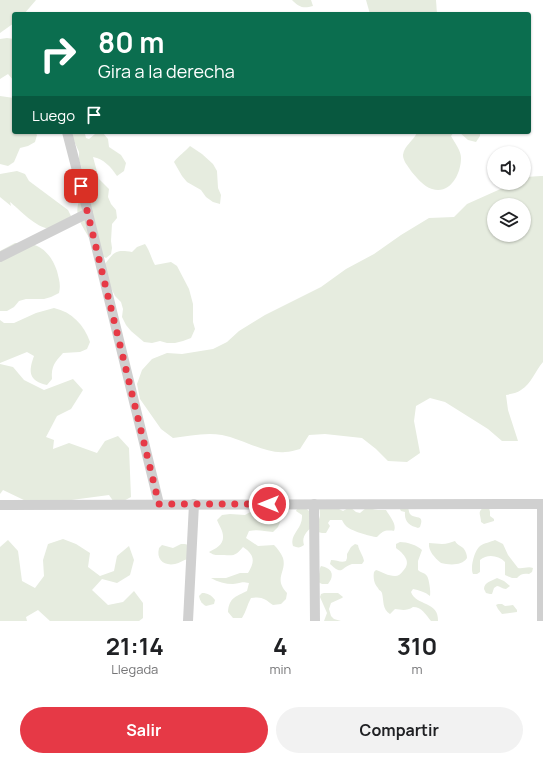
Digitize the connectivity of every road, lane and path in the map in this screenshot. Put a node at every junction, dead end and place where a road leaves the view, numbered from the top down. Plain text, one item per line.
1 (68, 134) edge
2 (88, 213) junction
3 (0, 257) edge
4 (0, 504) edge
5 (159, 504) junction
6 (194, 504) junction
7 (314, 504) junction
8 (543, 504) edge
9 (188, 621) edge
10 (315, 621) edge
11 (542, 621) edge

1 - 2 street
2 - 3 street
2 - 5 street
4 - 5 street
5 - 6 street
6 - 7 street
6 - 9 street
7 - 8 street
7 - 10 street
8 - 11 street

